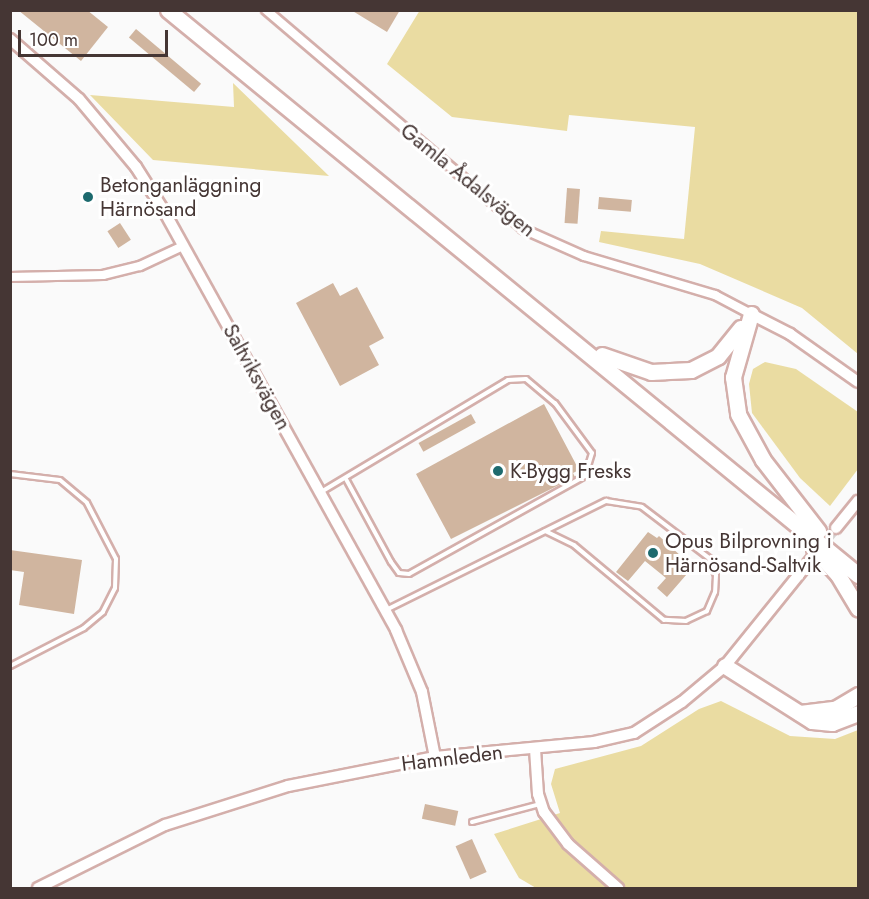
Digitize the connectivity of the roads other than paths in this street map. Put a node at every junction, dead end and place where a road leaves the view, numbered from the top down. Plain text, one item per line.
1 (168, 10) edge
2 (182, 10) edge
3 (266, 10) edge
4 (10, 39) edge
5 (183, 246) junction
6 (10, 277) edge
7 (751, 314) junction
8 (602, 355) junction
9 (858, 382) edge
10 (10, 474) edge
11 (346, 478) junction
12 (320, 493) junction
13 (858, 501) edge
14 (836, 528) tunnel mouth
15 (545, 531) junction
16 (815, 534) junction
17 (813, 557) tunnel mouth
18 (858, 564) edge
19 (858, 575) edge
20 (858, 608) edge
21 (385, 610) junction
22 (10, 666) edge
23 (726, 666) junction
24 (858, 695) edge
25 (798, 713) junction
26 (858, 713) edge
27 (535, 749) junction
28 (435, 757) junction
29 (541, 804) junction
30 (472, 822) dead end
31 (38, 888) edge
32 (618, 888) edge

1 - 16 highway
2 - 8 highway
3 - 7 street, Gamla Ådalsvägen
4 - 5 street, Saltviksvägen
5 - 6 street
5 - 12 street, Saltviksvägen
7 - 8 highway
7 - 9 street, Gamla Ådalsvägen
7 - 16 highway
8 - 16 highway
10 - 22 lane
11 - 11 lane
11 - 12 lane
12 - 21 street, Saltviksvägen
13 - 14 street
15 - 15 lane
15 - 21 lane
16 - 18 highway
16 - 19 highway
16 - 20 highway
17 - 23 street, Hamnleden
21 - 28 street, Saltviksvägen
23 - 25 highway
23 - 27 street, Hamnleden
24 - 25 highway
25 - 26 highway
27 - 28 street, Hamnleden
27 - 29 street
28 - 31 street, Hamnleden
29 - 30 lane
29 - 32 street

